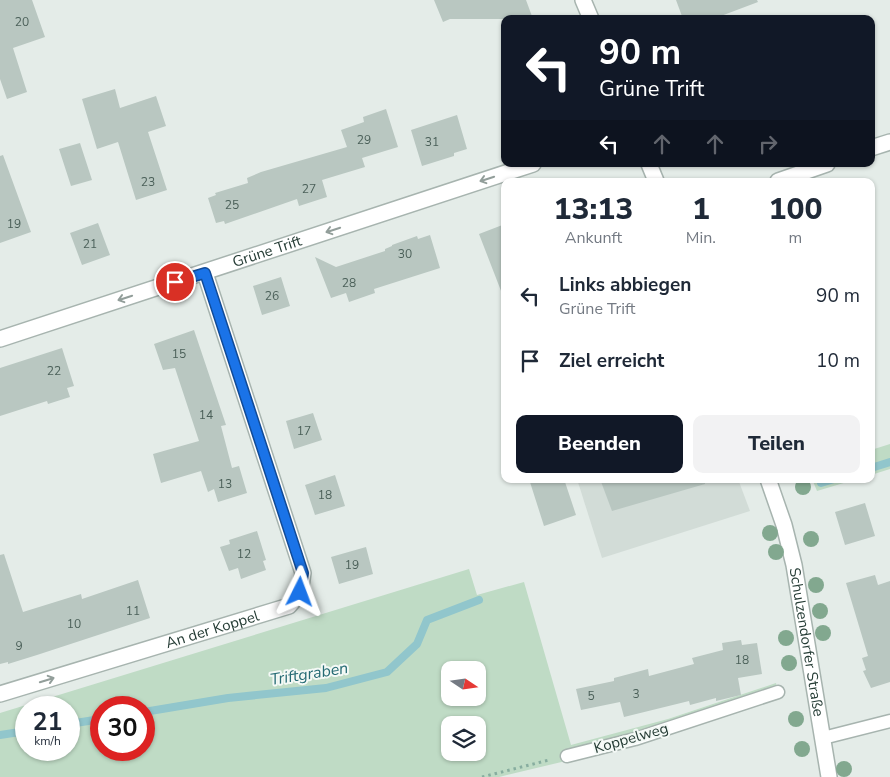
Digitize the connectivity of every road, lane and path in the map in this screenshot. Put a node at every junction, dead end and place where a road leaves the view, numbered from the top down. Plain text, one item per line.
1 (583, 0) edge
2 (589, 15) edge
3 (890, 142) edge
4 (875, 147) edge
5 (524, 167) edge
6 (818, 167) edge
7 (787, 178) edge
8 (205, 273) junction
9 (0, 339) edge
10 (770, 483) edge
11 (778, 692) dead end
12 (0, 694) edge
13 (890, 721) edge
14 (823, 738) junction
15 (567, 756) joint
16 (482, 777) edge
17 (829, 777) edge

1 - 2 street
3 - 4 street
5 -> 8 street, Grüne Trift
6 - 7 street
8 -> 9 street, Grüne Trift
12 -> 8 street, An der Koppel
10 - 14 street, Schulzendorfer Straße
11 - 15 lane, Koppelweg
13 - 14 lane
14 - 17 street, Schulzendorfer Straße
15 - 16 path

